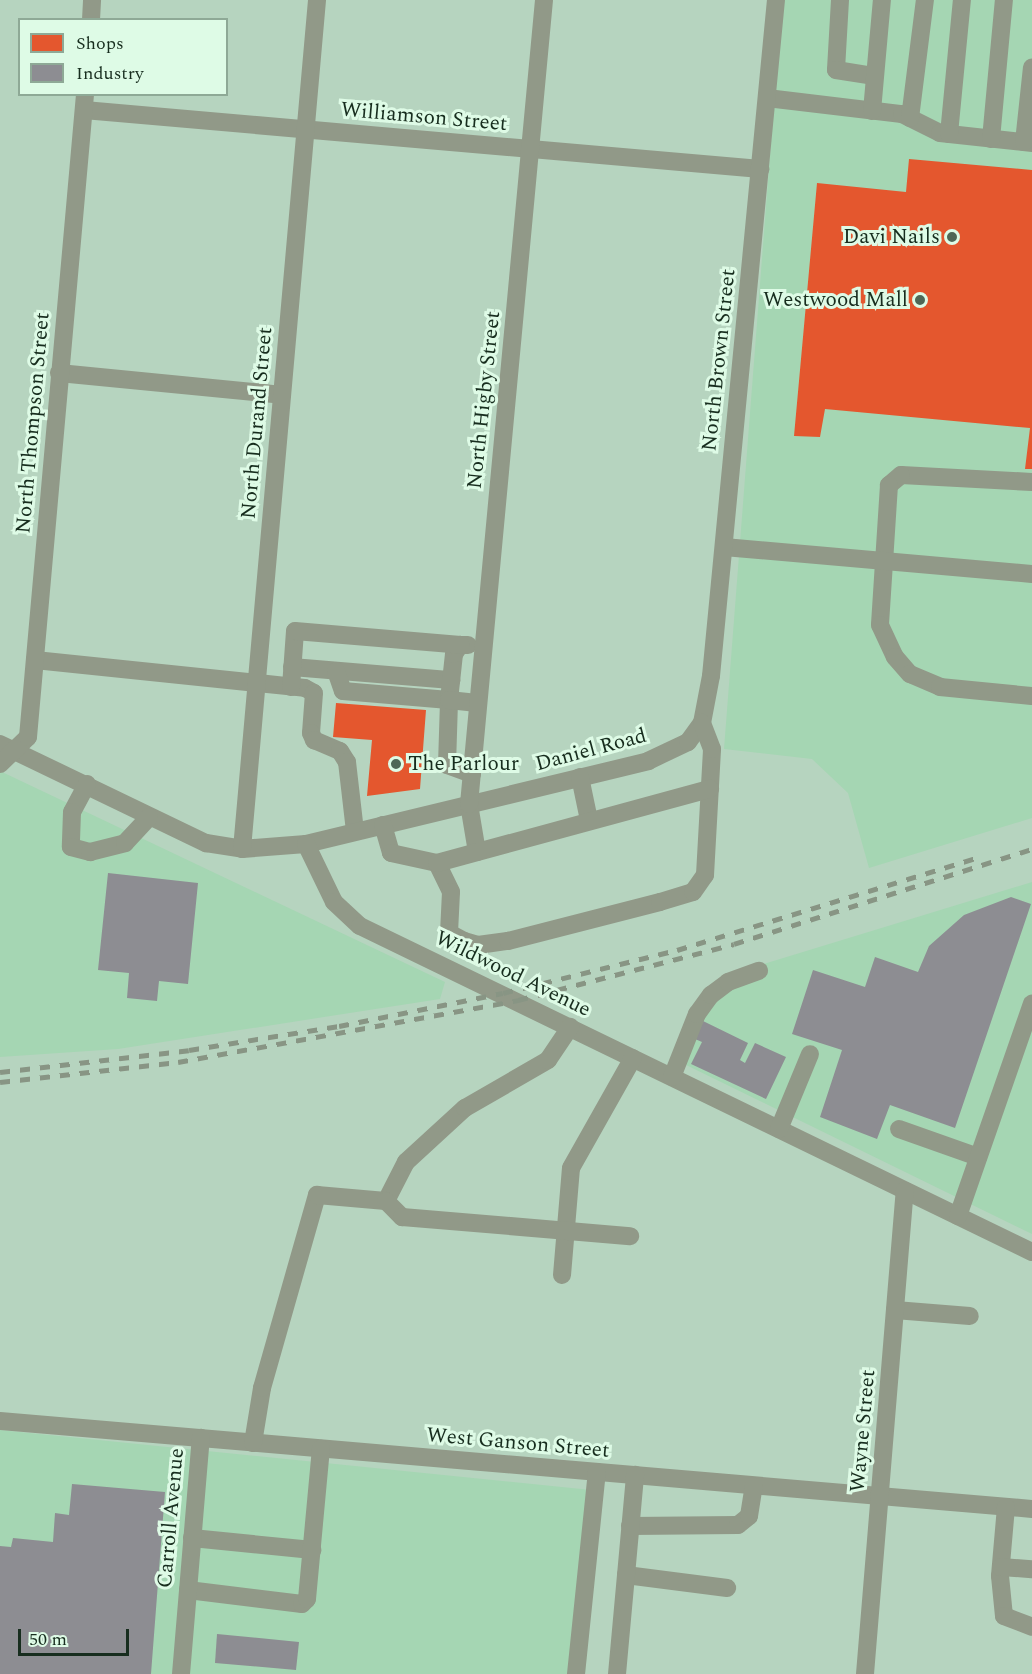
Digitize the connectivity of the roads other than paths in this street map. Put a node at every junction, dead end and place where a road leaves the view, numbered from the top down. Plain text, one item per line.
1 (92, 0) edge
2 (317, 0) edge
3 (544, 0) edge
4 (776, 0) edge
5 (840, 0) edge
6 (882, 0) edge
7 (925, 0) edge
8 (963, 0) edge
9 (1004, 0) edge
10 (91, 18) edge
11 (1032, 67) edge
12 (875, 76) junction
13 (767, 98) junction
14 (85, 102) edge
15 (872, 111) junction
16 (910, 118) junction
17 (306, 130) junction
18 (949, 134) junction
19 (991, 139) junction
20 (1028, 143) edge
21 (531, 149) junction
22 (760, 169) junction
23 (59, 373) junction
24 (282, 395) junction
25 (1032, 482) edge
26 (724, 546) junction
27 (882, 562) junction
28 (1032, 574) edge
29 (459, 645) junction
30 (482, 646) junction
31 (35, 660) junction
32 (292, 668) junction
33 (336, 671) junction
34 (451, 680) junction
35 (255, 684) junction
36 (291, 687) junction
37 (1032, 696) edge
38 (449, 699) junction
39 (477, 703) junction
40 (702, 723) junction
41 (8, 748) edge
42 (0, 764) edge
43 (472, 774) junction
44 (580, 777) junction
45 (87, 784) junction
46 (711, 789) junction
47 (469, 804) junction
48 (149, 817) junction
49 (589, 820) junction
50 (383, 825) junction
51 (355, 831) junction
52 (306, 844) junction
53 (242, 849) junction
54 (477, 852) junction
55 (437, 863) junction
56 (449, 933) junction
57 (433, 959) junction
58 (759, 971) dead end
59 (1032, 1004) edge
60 (570, 1027) junction
61 (810, 1054) dead end
62 (633, 1058) junction
63 (672, 1077) junction
64 (779, 1129) junction
65 (899, 1129) dead end
66 (978, 1157) junction
67 (905, 1191) junction
68 (386, 1202) junction
69 (958, 1216) junction
70 (566, 1231) junction
71 (630, 1236) dead end
72 (1032, 1252) edge
73 (562, 1275) dead end
74 (895, 1310) junction
75 (970, 1316) dead end
76 (0, 1421) edge
77 (201, 1438) junction
78 (253, 1443) junction
79 (321, 1449) junction
80 (597, 1472) junction
81 (635, 1475) junction
82 (754, 1486) junction
83 (880, 1496) junction
84 (1006, 1507) junction
85 (1032, 1509) edge
86 (630, 1526) junction
87 (192, 1538) junction
88 (312, 1550) junction
89 (1001, 1567) junction
90 (1032, 1569) edge
91 (626, 1575) junction
92 (727, 1588) dead end
93 (188, 1590) junction
94 (1032, 1627) edge
95 (181, 1674) edge
96 (576, 1674) edge
97 (617, 1674) edge
98 (865, 1674) edge

1 - 10 street
2 - 17 street, North Durand Street
3 - 21 street, North Higby Street
4 - 13 street, North Brown Street
5 - 12 street
6 - 12 street
7 - 16 street
8 - 18 street
9 - 19 street
11 - 20 street
12 - 15 street
13 - 15 street
13 - 22 street, North Brown Street
14 - 17 street, Williamson Street
14 - 23 street, North Thompson Street
15 - 16 street
16 - 18 street
17 - 21 street, Williamson Street
17 - 24 street, North Durand Street
18 - 19 street
19 - 20 street
21 - 22 street, Williamson Street
21 - 30 street, North Higby Street
22 - 26 street, North Brown Street
23 - 24 street
23 - 31 street, North Thompson Street
24 - 35 street, North Durand Street
25 - 27 street
26 - 27 street
26 - 40 street, North Brown Street
27 - 28 street
27 - 37 street
29 - 30 street
29 - 32 street
29 - 34 street
30 - 39 street, North Higby Street
31 - 35 street
31 - 41 street, North Thompson Street
32 - 33 street
32 - 36 street
33 - 34 street
33 - 38 street
34 - 38 street
35 - 36 street
35 - 53 street, North Durand Street
36 - 51 street
38 - 39 street
38 - 43 street
39 - 43 street, North Higby Street
40 - 44 street, Daniel Road
40 - 46 street
41 - 42 street
41 - 45 street
43 - 47 street, North Higby Street
44 - 47 street, Daniel Road
44 - 49 street
45 - 48 street
45 - 48 street
46 - 49 street
46 - 56 street
47 - 50 street, Daniel Road
47 - 54 street, North Higby Street
48 - 53 street
49 - 54 street
50 - 51 street, Daniel Road
50 - 55 street
51 - 52 street, Daniel Road
52 - 53 street
52 - 57 street, Wildwood Avenue
54 - 55 street
55 - 56 street
56 - 57 street
57 - 60 street, Wildwood Avenue
58 - 63 street
59 - 66 street
60 - 62 street, Wildwood Avenue
60 - 68 street
61 - 64 street
62 - 63 street, Wildwood Avenue
62 - 70 street
63 - 64 street, Wildwood Avenue
64 - 67 street, Wildwood Avenue
65 - 66 street
66 - 69 street
67 - 69 street, Wildwood Avenue
67 - 74 street, Wayne Street
68 - 70 street
68 - 78 street
69 - 72 street, Wildwood Avenue
70 - 71 street
70 - 73 street
74 - 75 street
74 - 83 street, Wayne Street
76 - 77 street, West Ganson Street
77 - 78 street, West Ganson Street
77 - 87 street, Carroll Avenue
78 - 79 street, West Ganson Street
79 - 80 street, West Ganson Street
79 - 88 street
80 - 81 street, West Ganson Street
80 - 96 street
81 - 82 street, West Ganson Street
81 - 86 street
82 - 83 street, West Ganson Street
82 - 86 street
83 - 84 street, West Ganson Street
83 - 98 street, Wayne Street
84 - 85 street, West Ganson Street
84 - 89 street
86 - 91 street
87 - 88 street
87 - 93 street, Carroll Avenue
88 - 93 street
89 - 90 street
89 - 94 street
91 - 92 street
91 - 97 street
93 - 95 street, Carroll Avenue

